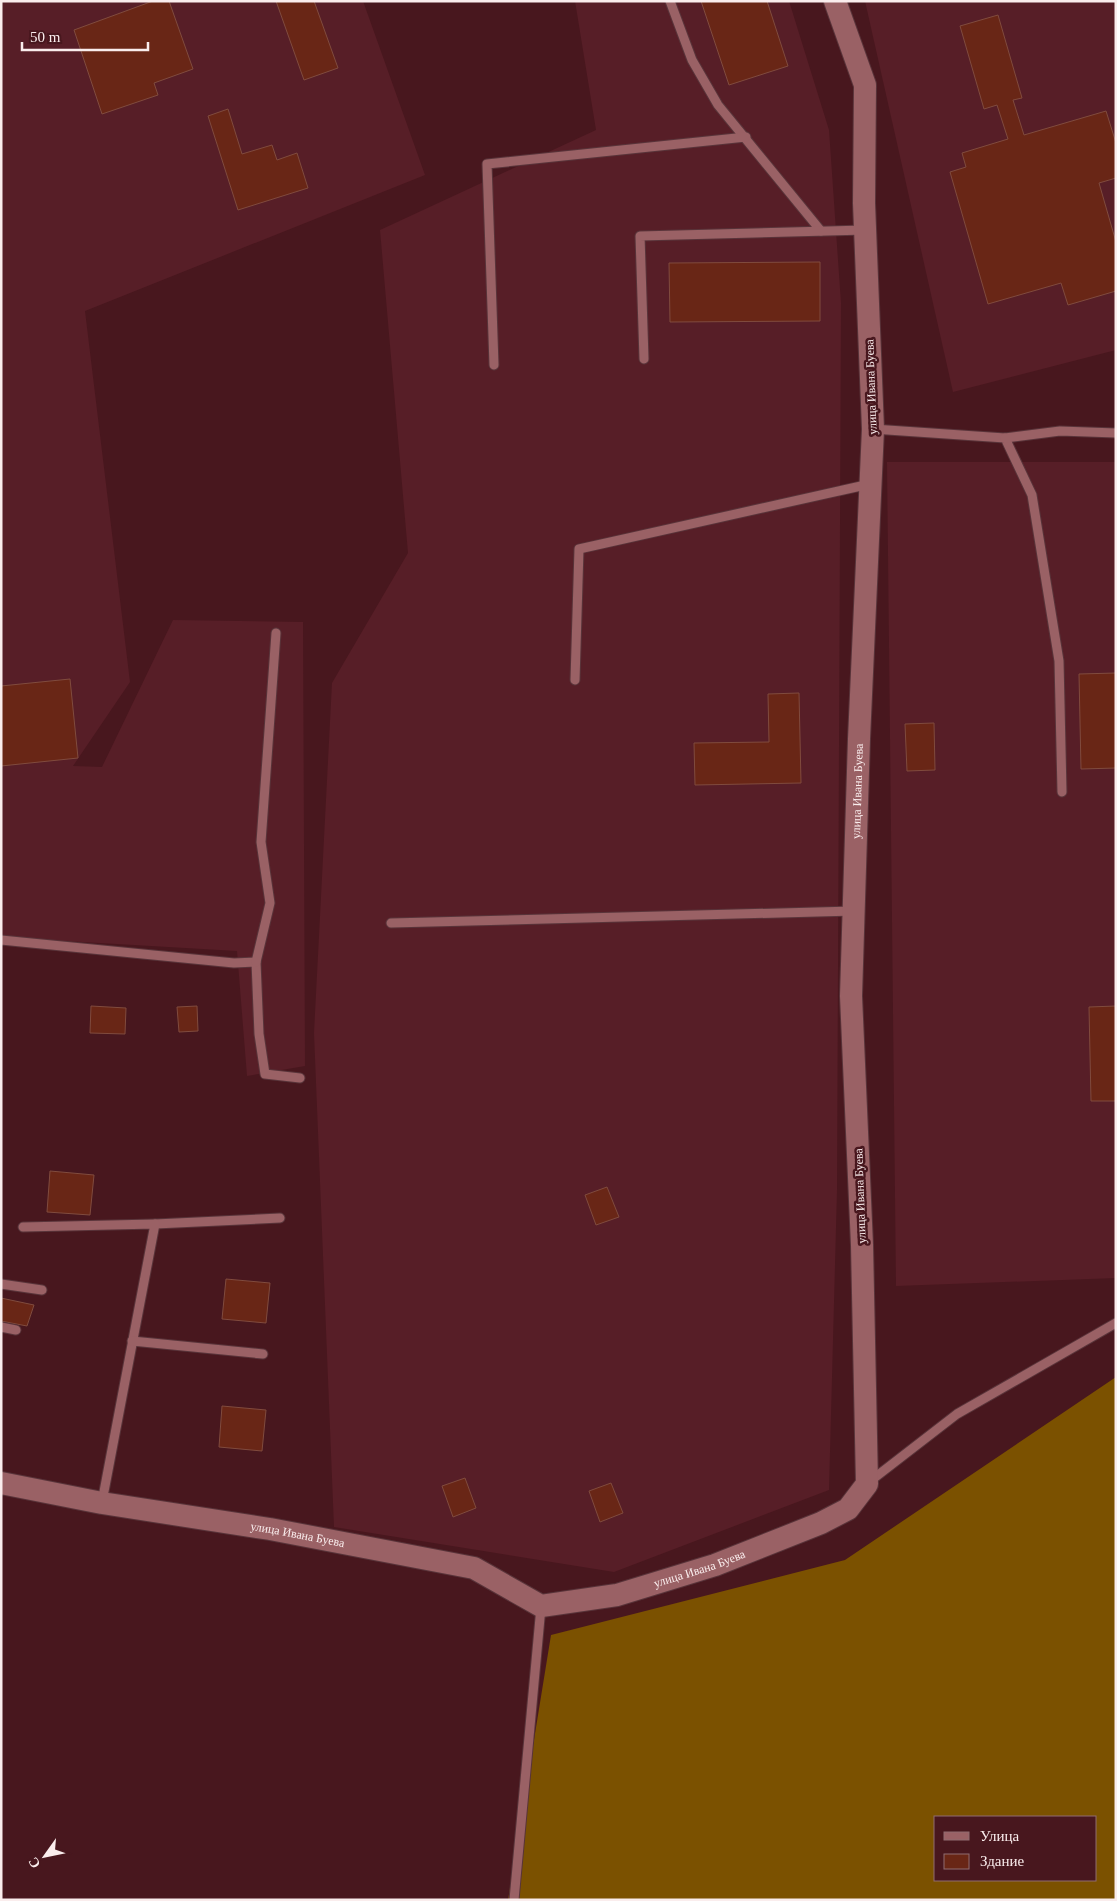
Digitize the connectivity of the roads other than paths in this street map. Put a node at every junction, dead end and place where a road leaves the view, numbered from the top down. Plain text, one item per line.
1 (670, 1) edge
2 (835, 1) edge
3 (746, 137) junction
4 (865, 230) junction
5 (821, 231) junction
6 (644, 359) dead end
7 (494, 365) dead end
8 (873, 429) junction
9 (1116, 433) edge
10 (1006, 438) junction
11 (870, 484) junction
12 (276, 633) dead end
13 (576, 680) dead end
14 (1062, 792) dead end
15 (854, 911) junction
16 (391, 923) dead end
17 (1, 940) edge
18 (256, 962) junction
19 (300, 1078) dead end
20 (280, 1218) dead end
21 (155, 1224) junction
22 (23, 1227) dead end
23 (1, 1284) edge
24 (42, 1290) dead end
25 (1116, 1323) edge
26 (1, 1327) edge
27 (16, 1330) dead end
28 (132, 1340) junction
29 (263, 1354) dead end
30 (1, 1483) edge
31 (867, 1484) junction
32 (102, 1503) junction
33 (541, 1606) junction
34 (514, 1900) edge

1 - 3 lane
2 - 4 street, улица Ивана Буева
3 - 5 lane
3 - 7 lane
4 - 5 lane
4 - 8 street, улица Ивана Буева
5 - 6 lane
8 - 10 lane
8 - 11 street, улица Ивана Буева
9 - 10 lane
10 - 14 lane
11 - 13 lane
11 - 15 street, улица Ивана Буева
12 - 18 lane
15 - 16 lane
15 - 31 street, улица Ивана Буева
17 - 18 lane
18 - 19 lane
20 - 21 lane
21 - 22 lane
21 - 28 lane
23 - 24 lane
25 - 31 lane
26 - 27 lane
28 - 29 lane
28 - 32 lane
30 - 32 street, улица Ивана Буева
31 - 33 street, улица Ивана Буева
32 - 33 street, улица Ивана Буева
33 - 34 lane

